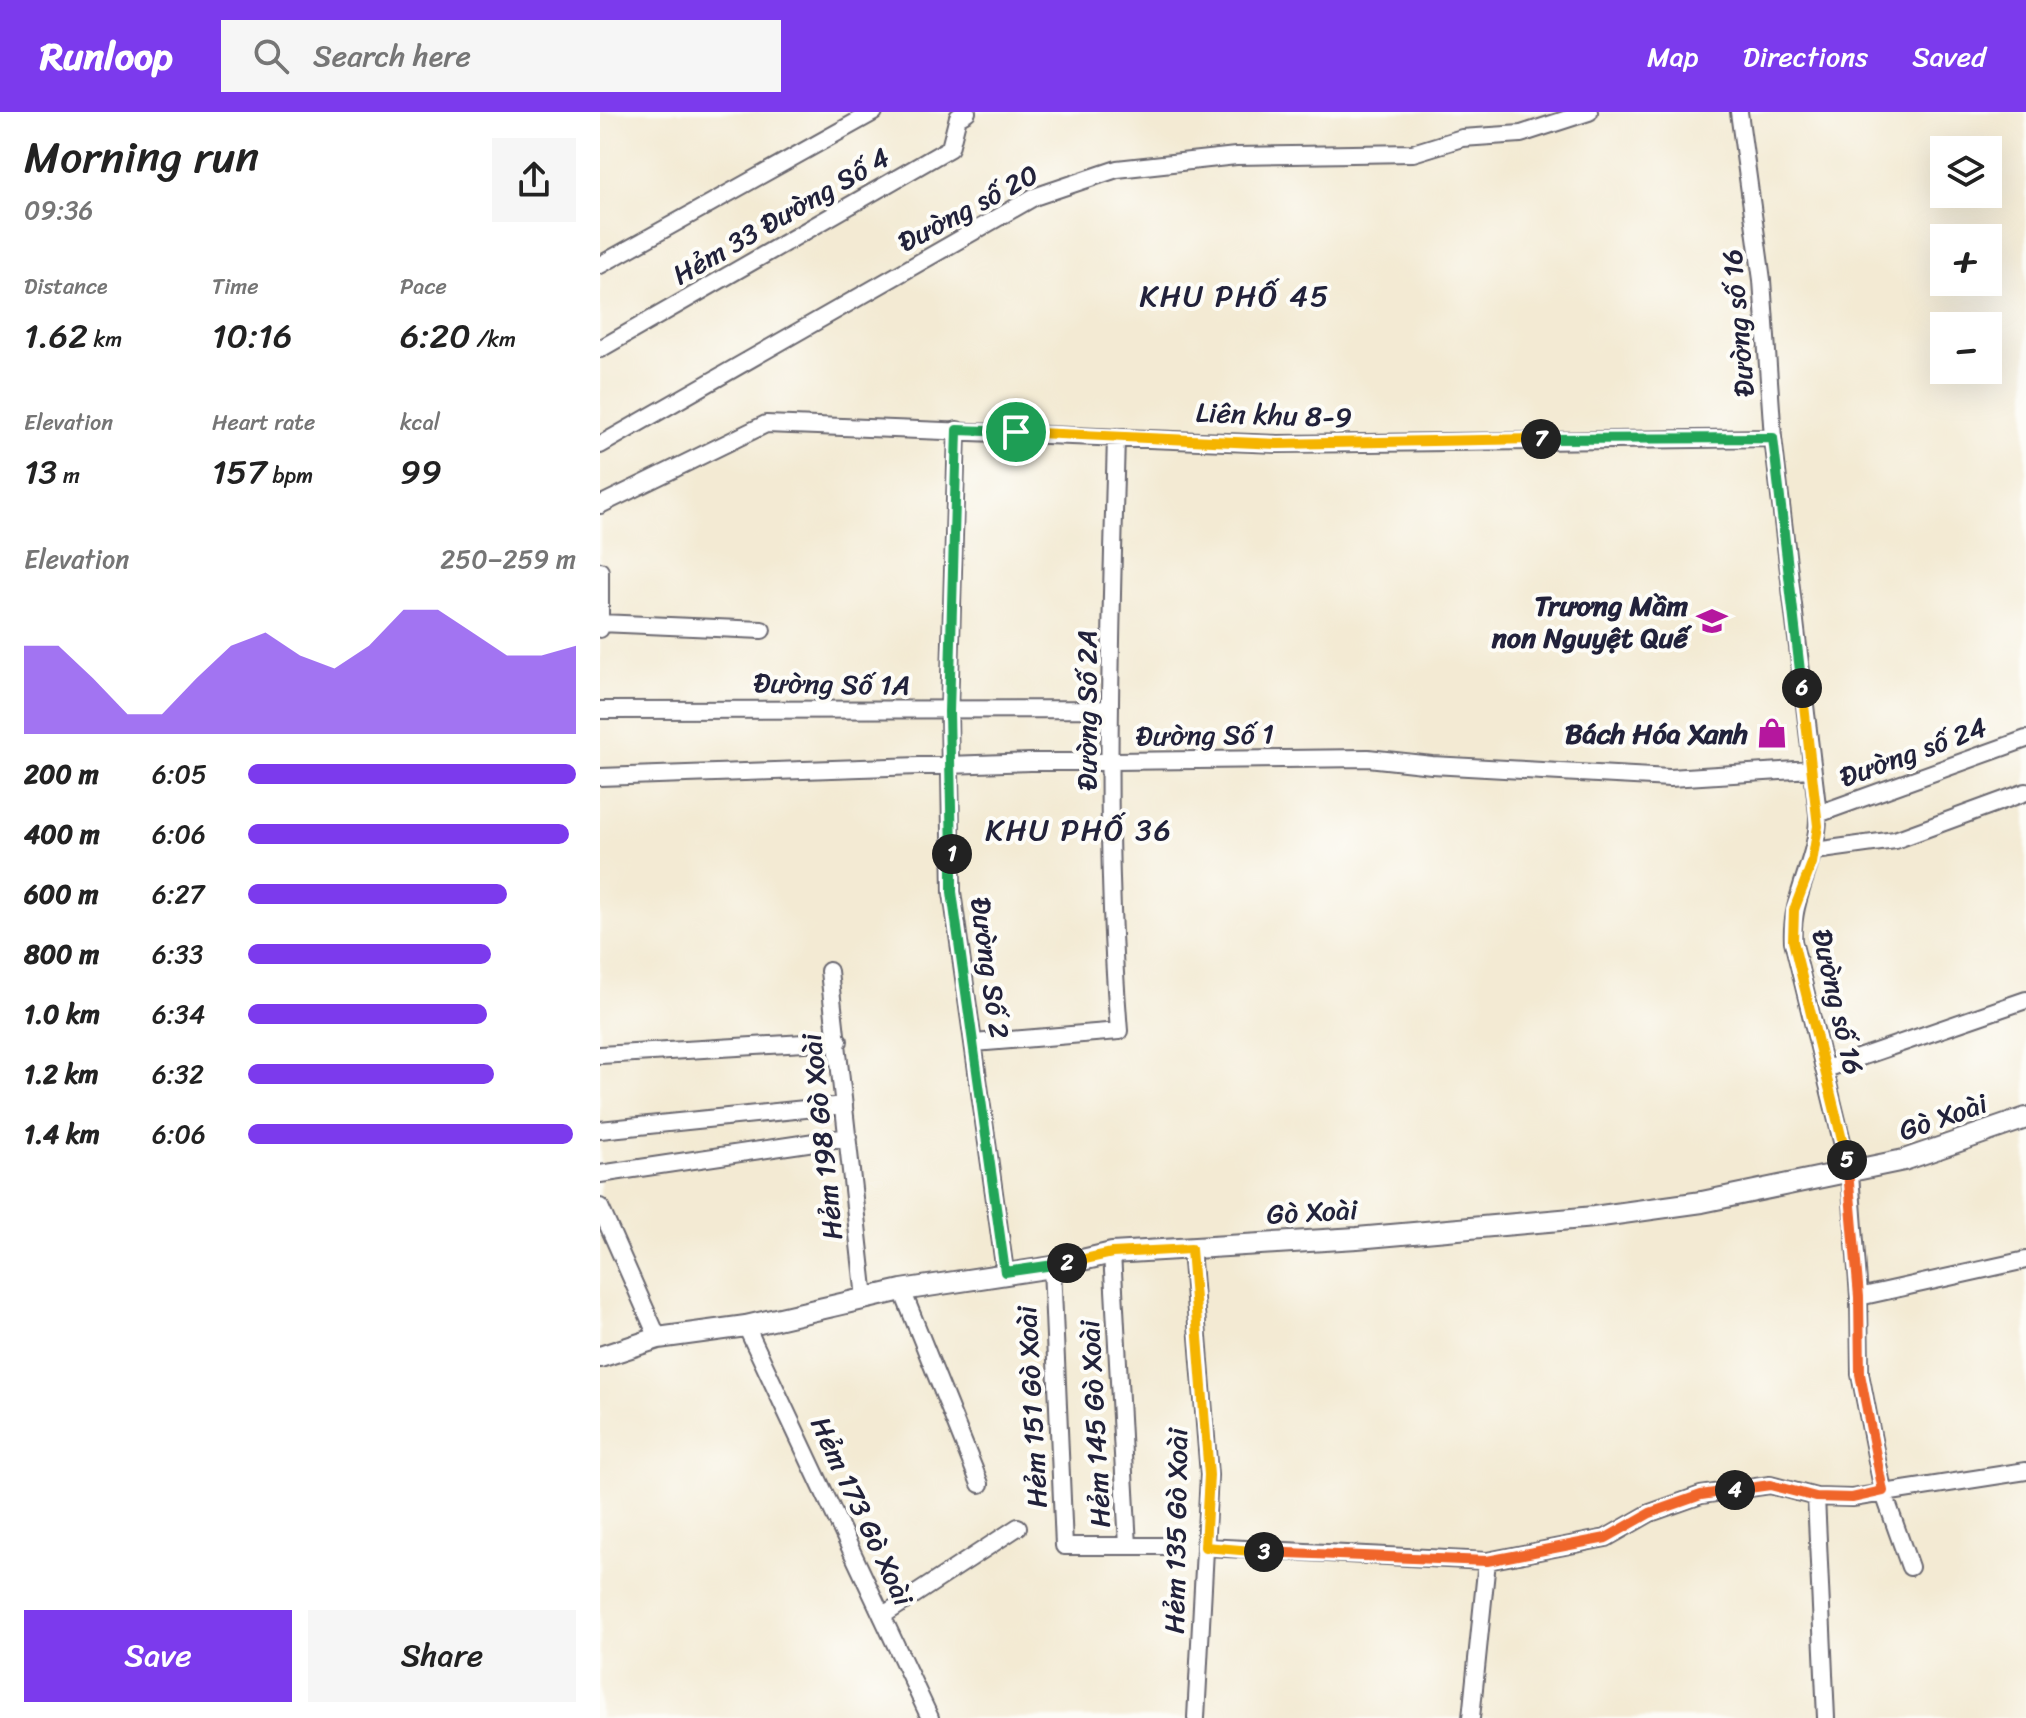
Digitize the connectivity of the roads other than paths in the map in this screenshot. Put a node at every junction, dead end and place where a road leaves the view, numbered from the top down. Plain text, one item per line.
1 (874, 112) edge
2 (967, 112) edge
3 (1589, 112) edge
4 (1739, 112) edge
5 (600, 265) edge
6 (600, 349) edge
7 (957, 430) junction
8 (1116, 437) junction
9 (1773, 438) junction
10 (600, 445) edge
11 (600, 505) edge
12 (600, 571) edge
13 (600, 623) edge
14 (600, 629) edge
15 (762, 630) dead end
16 (1110, 709) junction
17 (600, 710) edge
18 (949, 712) junction
19 (2026, 739) edge
20 (1110, 763) junction
21 (950, 765) junction
22 (1811, 769) junction
23 (600, 777) edge
24 (2026, 792) edge
25 (1818, 814) junction
26 (1815, 851) junction
27 (829, 971) dead end
28 (2026, 1000) edge
29 (839, 1041) junction
30 (974, 1043) junction
31 (600, 1055) edge
32 (1826, 1069) junction
33 (844, 1105) junction
34 (2026, 1118) edge
35 (600, 1130) edge
36 (848, 1137) junction
37 (600, 1174) edge
38 (1850, 1174) junction
39 (600, 1207) edge
40 (1191, 1249) junction
41 (1112, 1253) junction
42 (2026, 1260) edge
43 (1052, 1267) junction
44 (1005, 1272) junction
45 (902, 1290) junction
46 (1859, 1297) junction
47 (865, 1298) junction
48 (746, 1326) junction
49 (658, 1338) junction
50 (600, 1357) edge
51 (2026, 1471) edge
52 (980, 1484) dead end
53 (1883, 1491) junction
54 (1816, 1497) junction
55 (1018, 1527) dead end
56 (1128, 1546) junction
57 (1166, 1546) dead end
58 (1205, 1547) junction
59 (1487, 1561) junction
60 (1910, 1567) dead end
61 (882, 1616) junction
62 (930, 1718) edge
63 (1196, 1718) edge
64 (1471, 1718) edge
65 (1826, 1718) edge

1 - 5 street
2 - 6 street, Hẻm 33 Đường Số 4
3 - 10 street, Đường số 20
4 - 9 street, Đường số 16
7 - 8 street, Liên khu 8-9
7 - 11 street, Liên khu 8-9
7 - 18 street, Đường Số 2
8 - 9 street, Liên khu 8-9
8 - 16 street, Đường Số 2A
9 - 22 street, Đường số 16
12 - 13 street
13 - 14 street
13 - 15 street
16 - 18 street, Đường Số 1A
16 - 20 street, Đường Số 2A
17 - 18 street, Đường Số 1A
18 - 21 street, Đường Số 2
19 - 25 street, Đường số 24
20 - 21 street, Đường Số 1
20 - 22 street, Đường Số 1
20 - 30 street, Đường Số 2A
21 - 23 street, Đường Số 1
21 - 30 street, Đường Số 2
22 - 25 street, Đường số 16
24 - 26 street
25 - 26 street, Đường số 16
26 - 32 street, Đường số 16
27 - 29 street, Hẻm 198 Gò Xoài
28 - 32 street
29 - 31 street
29 - 33 street, Hẻm 198 Gò Xoài
30 - 44 street, Đường Số 2
32 - 38 street, Đường số 16
33 - 35 street
33 - 36 street, Hẻm 198 Gò Xoài
34 - 38 street, Gò Xoài
36 - 37 street
36 - 47 street, Hẻm 198 Gò Xoài
38 - 40 street, Gò Xoài
38 - 46 street, Đường số 16
39 - 49 street
40 - 41 street, Gò Xoài
40 - 58 street, Hẻm 135 Gò Xoài
41 - 43 street, Gò Xoài
41 - 56 street, Hẻm 145 Gò Xoài
42 - 46 street
43 - 44 street, Gò Xoài
43 - 56 street, Hẻm 151 Gò Xoài
44 - 45 street, Gò Xoài
45 - 47 street, Gò Xoài
45 - 52 street
46 - 53 street, Đường số 16
47 - 48 street, Gò Xoài
48 - 49 street, Gò Xoài
48 - 61 street, Hẻm 173 Gò Xoài
49 - 50 street, Gò Xoài
51 - 53 street
53 - 54 street
53 - 60 street, Đường số 16
54 - 59 street
54 - 65 street
55 - 61 street
56 - 57 street
58 - 59 street
58 - 63 street, Hẻm 135 Gò Xoài
59 - 64 street
61 - 62 street, Hẻm 173 Gò Xoài

